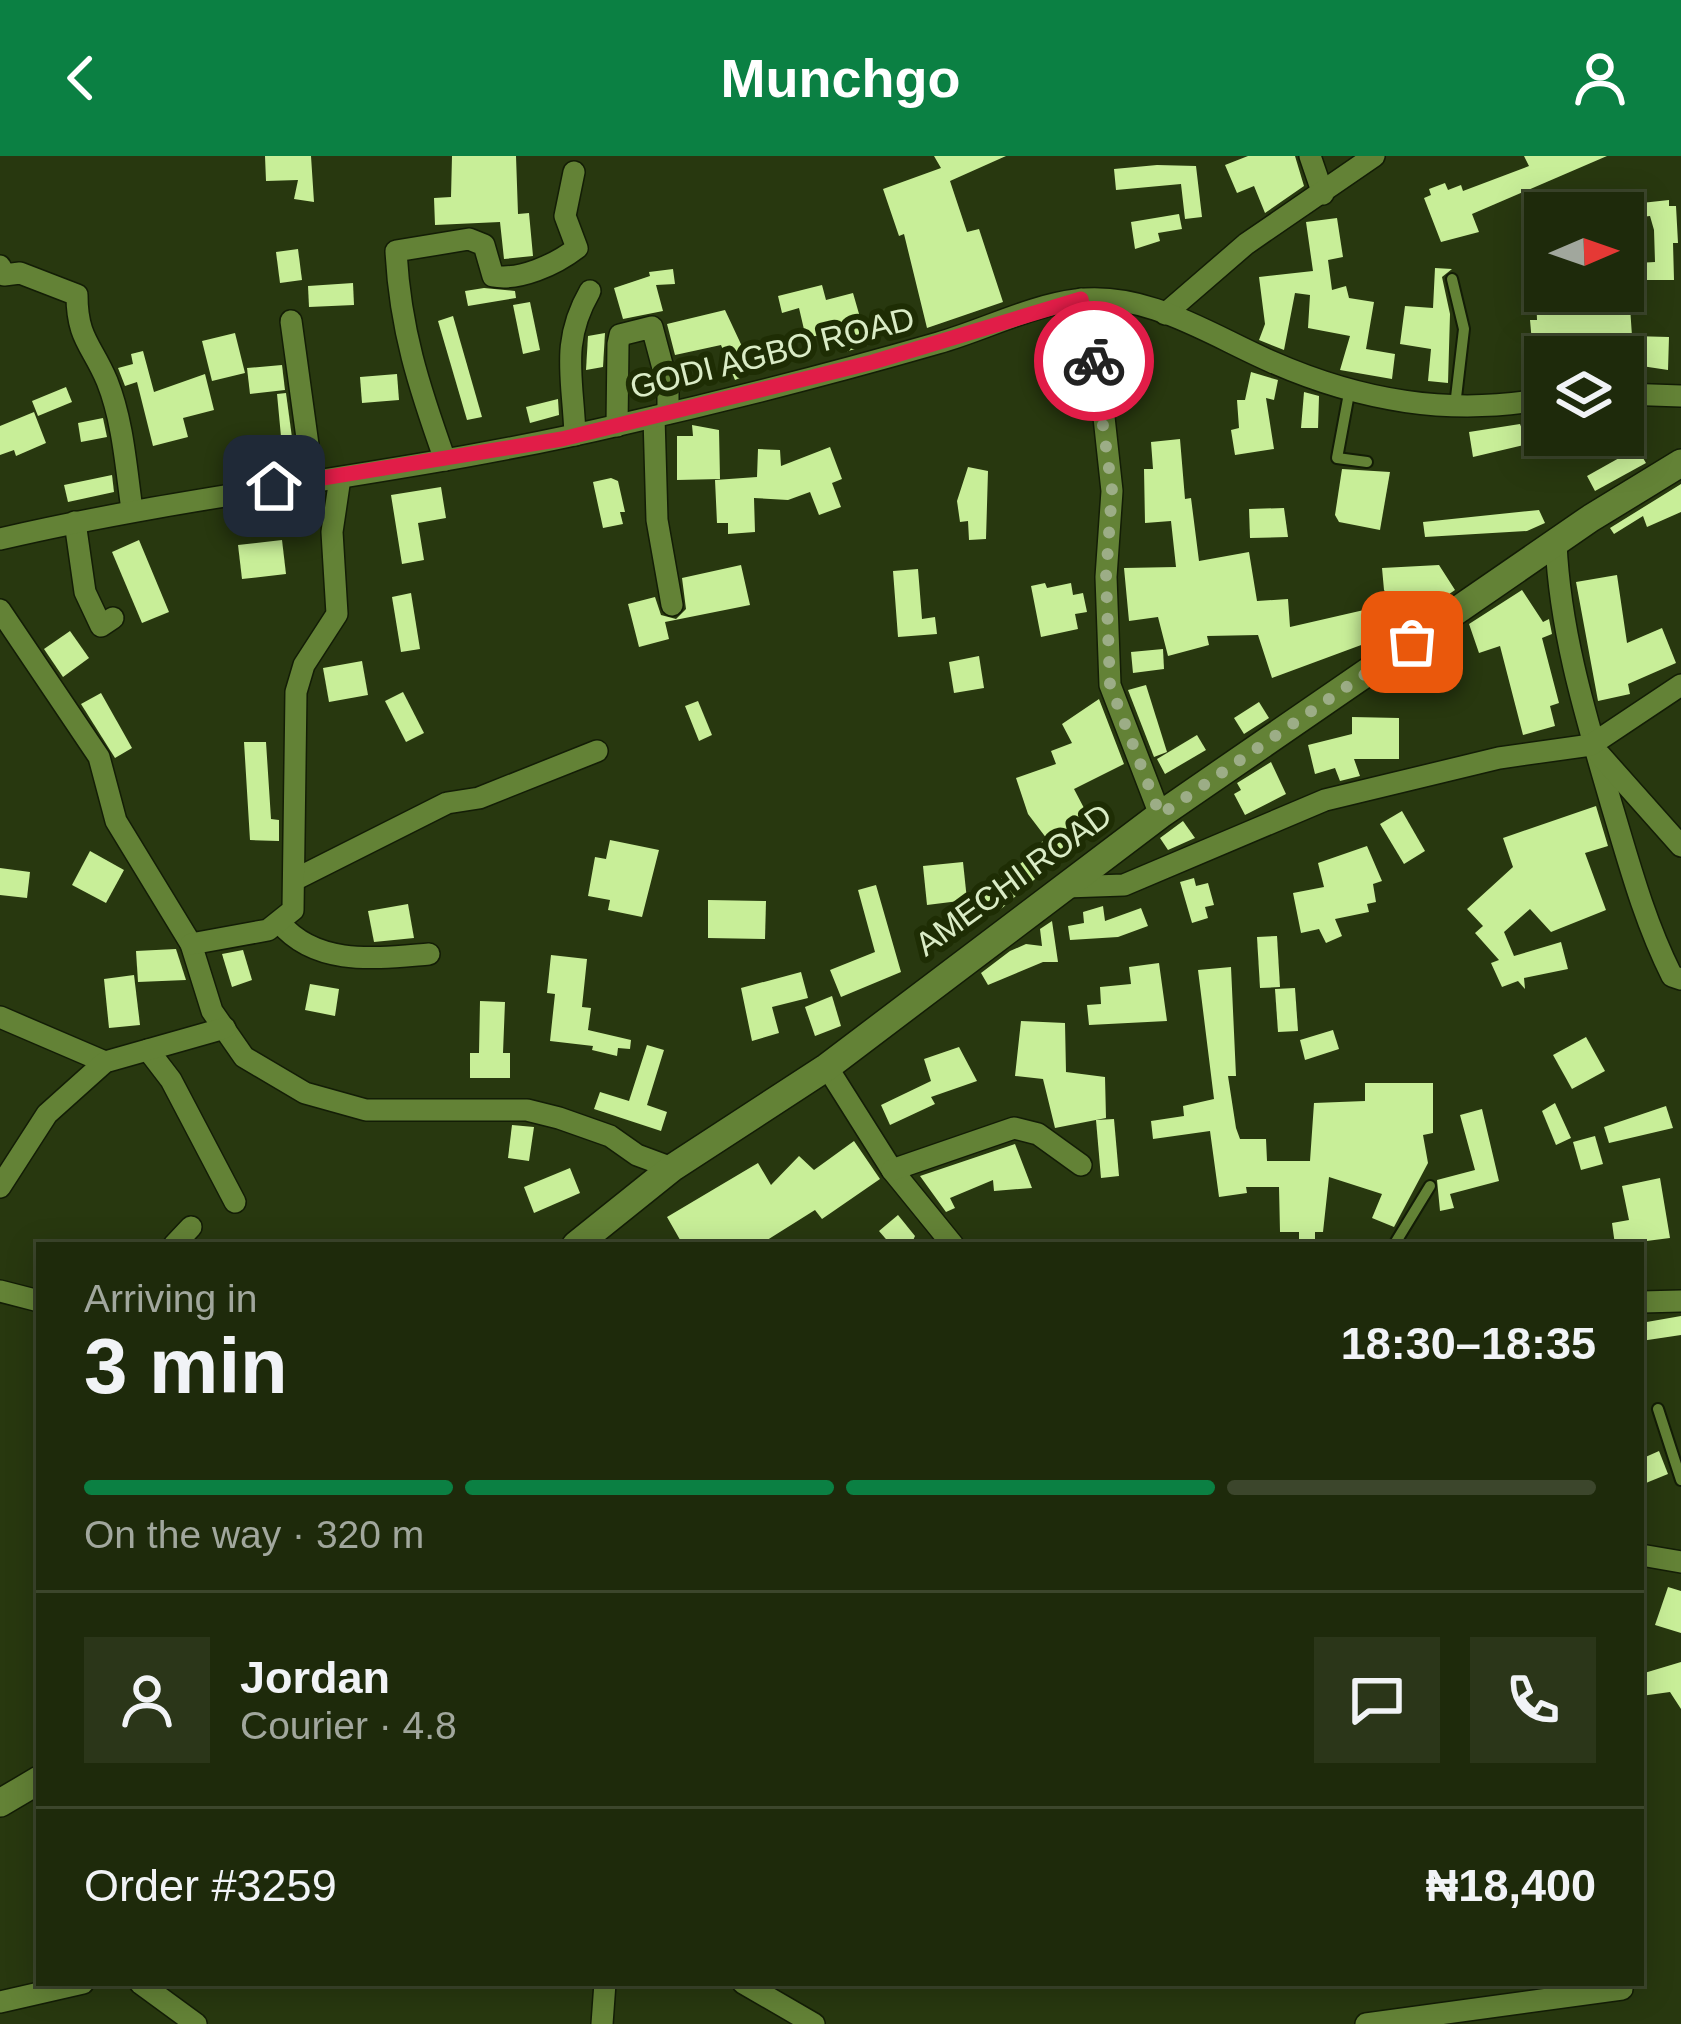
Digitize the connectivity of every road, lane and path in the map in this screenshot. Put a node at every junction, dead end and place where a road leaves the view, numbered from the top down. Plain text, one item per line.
1 (1310, 156) edge
2 (1374, 156) edge
3 (574, 172) dead end
4 (1323, 194) junction
5 (0, 266) edge
6 (1452, 279) dead end
7 (590, 291) dead end
8 (1081, 299) junction
9 (1165, 314) junction
10 (291, 321) dead end
11 (1350, 388) junction
12 (1644, 395) edge
13 (1681, 396) edge
14 (1524, 401) edge
15 (1454, 409) junction
16 (661, 415) junction
17 (617, 426) junction
18 (575, 435) junction
19 (445, 460) junction
20 (1367, 462) dead end
21 (1681, 464) edge
22 (340, 478) junction
23 (305, 483) junction
24 (132, 510) junction
25 (75, 522) junction
26 (0, 539) edge
27 (1556, 543) junction
28 (672, 605) dead end
29 (0, 610) edge
30 (112, 618) dead end
31 (1681, 685) edge
32 (1592, 745) junction
33 (597, 751) dead end
34 (1160, 815) junction
35 (1681, 845) edge
36 (296, 879) junction
37 (1066, 887) junction
38 (280, 923) junction
39 (190, 944) junction
40 (429, 954) dead end
41 (1681, 979) edge
42 (0, 1017) edge
43 (225, 1028) junction
44 (148, 1050) junction
45 (105, 1062) junction
46 (827, 1067) junction
47 (1081, 1165) dead end
48 (672, 1168) junction
49 (892, 1170) junction
50 (1430, 1186) dead end
51 (0, 1187) edge
52 (236, 1202) dead end
53 (191, 1227) dead end
54 (177, 1242) edge
55 (580, 1242) edge
56 (951, 1242) edge
57 (1396, 1242) edge
58 (0, 1291) edge
59 (36, 1300) edge
60 (1681, 1300) edge
61 (1644, 1302) edge
62 (1658, 1409) dead end
63 (1681, 1480) edge
64 (1644, 1556) edge
65 (1681, 1562) edge
66 (36, 1782) edge
67 (0, 1803) edge
68 (70, 1986) edge
69 (144, 1986) edge
70 (605, 1986) edge
71 (748, 1986) edge
72 (1622, 1988) dead end
73 (0, 2002) edge
74 (196, 2024) edge
75 (602, 2024) edge
76 (814, 2024) edge
77 (1366, 2024) edge

1 - 4 street
2 - 4 street
3 - 19 street
4 - 9 street
5 - 24 street
6 - 15 lane
7 - 18 street
8 - 9 street, GODI AGBO ROAD
8 - 16 street, GODI AGBO ROAD
8 - 34 street
9 - 11 street, GODI AGBO ROAD
10 - 23 street
11 - 15 street, GODI AGBO ROAD
11 - 20 lane
12 - 13 street
14 - 15 street, GODI AGBO ROAD
16 - 17 street, GODI AGBO ROAD
16 - 17 street
16 - 28 street
17 - 18 street, GODI AGBO ROAD
18 - 19 street, GODI AGBO ROAD
19 - 22 street, GODI AGBO ROAD
21 - 27 main road, AMECHI ROAD
22 - 23 street, GODI AGBO ROAD
22 - 36 street
23 - 24 street, GODI AGBO ROAD
24 - 25 street, GODI AGBO ROAD
25 - 26 street, GODI AGBO ROAD
25 - 30 street
27 - 32 street
27 - 34 main road, AMECHI ROAD
29 - 39 street
31 - 32 street
32 - 35 street
32 - 37 street
32 - 41 street
33 - 36 street
34 - 37 main road, AMECHI ROAD
36 - 38 street
37 - 46 main road, AMECHI ROAD
38 - 39 street
38 - 40 street
39 - 43 street
42 - 45 street
43 - 44 street
43 - 48 street
44 - 45 street
44 - 52 street
45 - 51 street
46 - 48 main road, AMECHI ROAD
46 - 49 street
47 - 49 street
48 - 55 main road, AMECHI ROAD
49 - 56 street
50 - 57 lane
53 - 54 street
58 - 59 street
60 - 61 street
62 - 63 lane
64 - 65 street
66 - 67 main road
68 - 73 street
69 - 74 street
70 - 75 street
71 - 76 street
72 - 77 street

